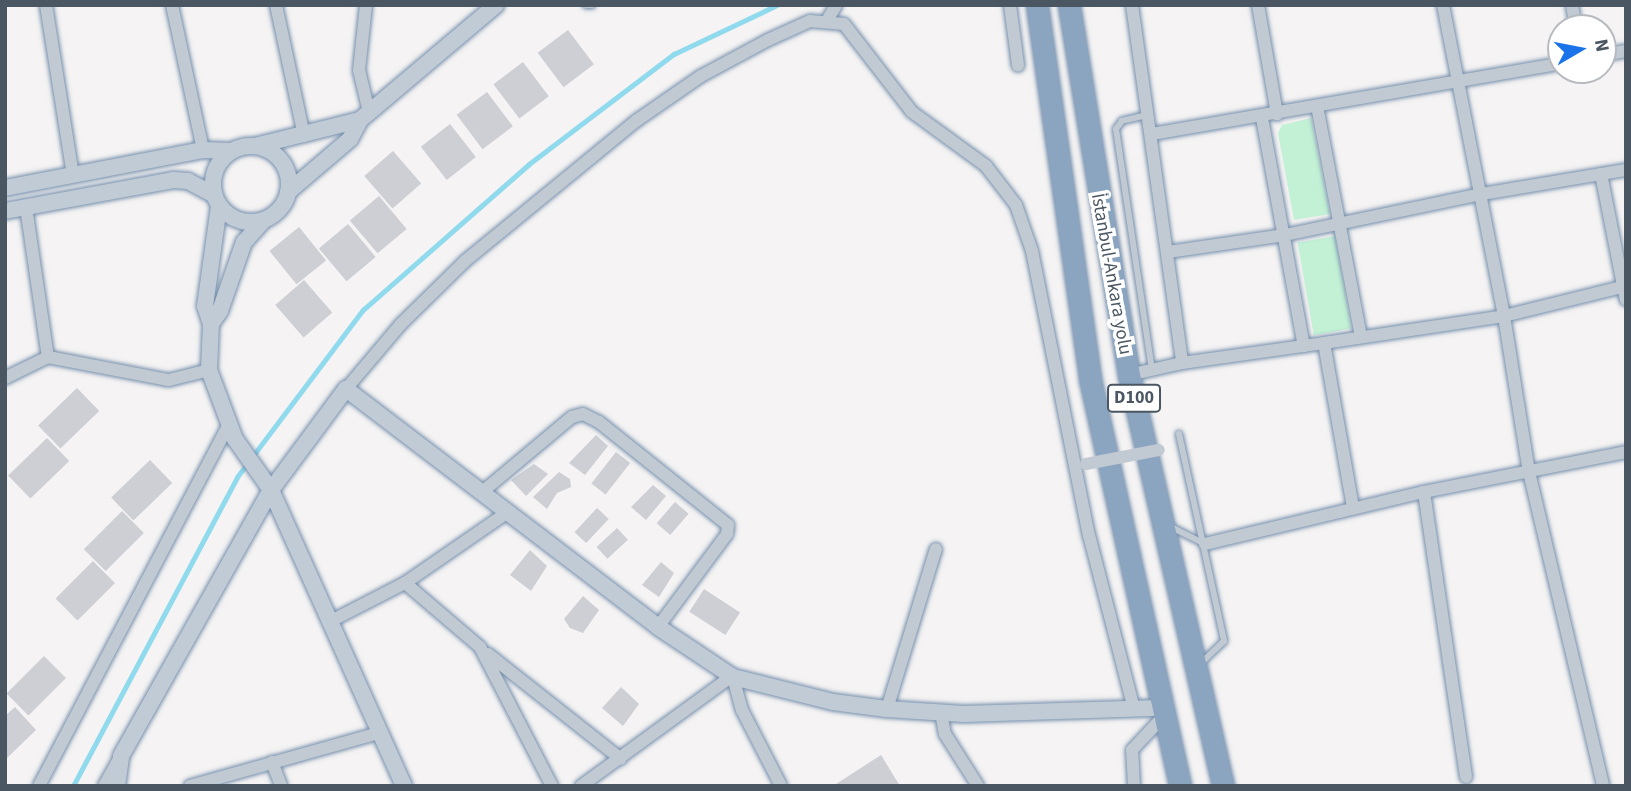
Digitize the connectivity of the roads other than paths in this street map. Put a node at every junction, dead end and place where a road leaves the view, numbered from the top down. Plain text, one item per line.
1 (46, 5) edge
2 (172, 5) edge
3 (276, 5) edge
4 (366, 5) edge
5 (496, 5) edge
6 (586, 5) edge
7 (592, 5) edge
8 (836, 5) edge
9 (1010, 5) edge
10 (1037, 5) edge
11 (1069, 5) edge
12 (1132, 5) edge
13 (1258, 5) edge
14 (1443, 5) edge
15 (828, 19) junction
16 (1018, 65) dead end
17 (1547, 65) edge
18 (1456, 80) junction
19 (1317, 106) junction
20 (1277, 114) junction
21 (1149, 115) junction
22 (365, 116) junction
23 (1262, 118) junction
24 (1152, 134) junction
25 (304, 136) junction
26 (255, 146) junction
27 (203, 150) junction
28 (231, 151) junction
29 (1626, 170) edge
30 (1601, 174) junction
31 (73, 175) junction
32 (5, 188) edge
33 (288, 192) junction
34 (1482, 194) junction
35 (216, 201) junction
36 (26, 207) junction
37 (5, 211) edge
38 (264, 220) junction
39 (1340, 225) junction
40 (1285, 235) junction
41 (1168, 252) junction
42 (1624, 286) edge
43 (1626, 300) edge
44 (1504, 316) junction
45 (211, 324) junction
46 (1361, 337) junction
47 (1324, 343) junction
48 (1304, 346) junction
49 (48, 357) junction
50 (1182, 363) junction
51 (209, 370) junction
52 (1152, 370) junction
53 (1129, 375) junction
54 (5, 377) edge
55 (346, 389) junction
56 (232, 431) junction
57 (1179, 434) dead end
58 (1159, 450) dead end
59 (1626, 453) edge
60 (1086, 464) dead end
61 (1529, 472) junction
62 (271, 490) junction
63 (1424, 492) junction
64 (481, 493) junction
65 (1353, 508) junction
66 (508, 512) junction
67 (1161, 522) junction
68 (1205, 544) junction
69 (936, 549) dead end
70 (405, 583) junction
71 (329, 622) junction
72 (658, 627) junction
73 (480, 647) junction
74 (1194, 671) junction
75 (733, 677) junction
76 (887, 709) junction
77 (1134, 709) junction
78 (941, 712) junction
79 (1161, 713) junction
80 (378, 733) junction
81 (121, 755) junction
82 (621, 759) junction
83 (272, 762) junction
84 (1466, 777) dead end
85 (39, 786) edge
86 (104, 786) edge
87 (117, 786) edge
88 (190, 786) edge
89 (281, 786) edge
90 (404, 786) edge
91 (552, 786) edge
92 (581, 786) edge
93 (781, 786) edge
94 (978, 786) edge
95 (1133, 786) edge
96 (1180, 786) edge
97 (1223, 786) edge
98 (1603, 786) edge

1 - 31 street
2 - 27 street
3 - 25 street
4 - 22 street
5 - 22 street
6 - 7 lane
8 - 15 street
9 - 16 street
10 - 79 highway, İstanbul-Ankara yolu / D100
11 - 53 highway, İstanbul-Ankara yolu / D100
12 - 21 street
13 - 20 street
14 - 18 street
15 - 55 street
15 - 77 street
17 - 18 street
18 - 19 street
18 - 34 street
19 - 20 street
19 - 39 street
20 - 23 street
21 - 24 street
21 - 52 lane
22 - 25 street
22 - 33 street
23 - 24 street
23 - 40 street
24 - 41 street
25 - 26 street
26 - 28 street
26 - 33 street
27 - 28 street
27 - 31 street
28 - 35 street
29 - 30 street
30 - 34 street
30 - 42 street
31 - 32 street
33 - 38 street
34 - 39 street
34 - 44 street
35 - 36 street
35 - 38 street
35 - 45 street
36 - 37 street
36 - 49 street
38 - 45 street
39 - 40 street
39 - 46 street
40 - 41 street
40 - 48 street
41 - 50 street
42 - 43 street
42 - 44 street
44 - 46 street
44 - 61 street
45 - 51 street
46 - 47 street
47 - 48 street
47 - 65 street
48 - 50 street
49 - 51 street
49 - 54 street
50 - 52 street
51 - 56 street
52 - 53 street
53 - 67 highway, İstanbul-Ankara yolu / D100
55 - 62 street
55 - 64 street
56 - 62 street
56 - 85 street
57 - 68 lane
58 - 60 street, bridge
59 - 61 street
61 - 63 street
61 - 98 street
62 - 71 street
62 - 81 street
63 - 65 street
63 - 84 street
64 - 66 street
64 - 72 street
65 - 68 street
66 - 70 street
66 - 72 street
67 - 68 lane
67 - 74 highway, İstanbul-Ankara yolu / D100
68 - 74 lane
69 - 76 street
70 - 71 street
70 - 73 street
71 - 80 street
72 - 75 street
73 - 82 street
73 - 91 street
74 - 97 highway, İstanbul-Ankara yolu / D100
75 - 76 street
75 - 82 street
75 - 93 street
76 - 78 street
77 - 78 street
77 - 79 street
78 - 94 street
79 - 95 street
79 - 96 highway, İstanbul-Ankara yolu / D100
80 - 83 street
80 - 90 street
81 - 86 street
81 - 87 street
82 - 92 street
83 - 88 street
83 - 89 street

